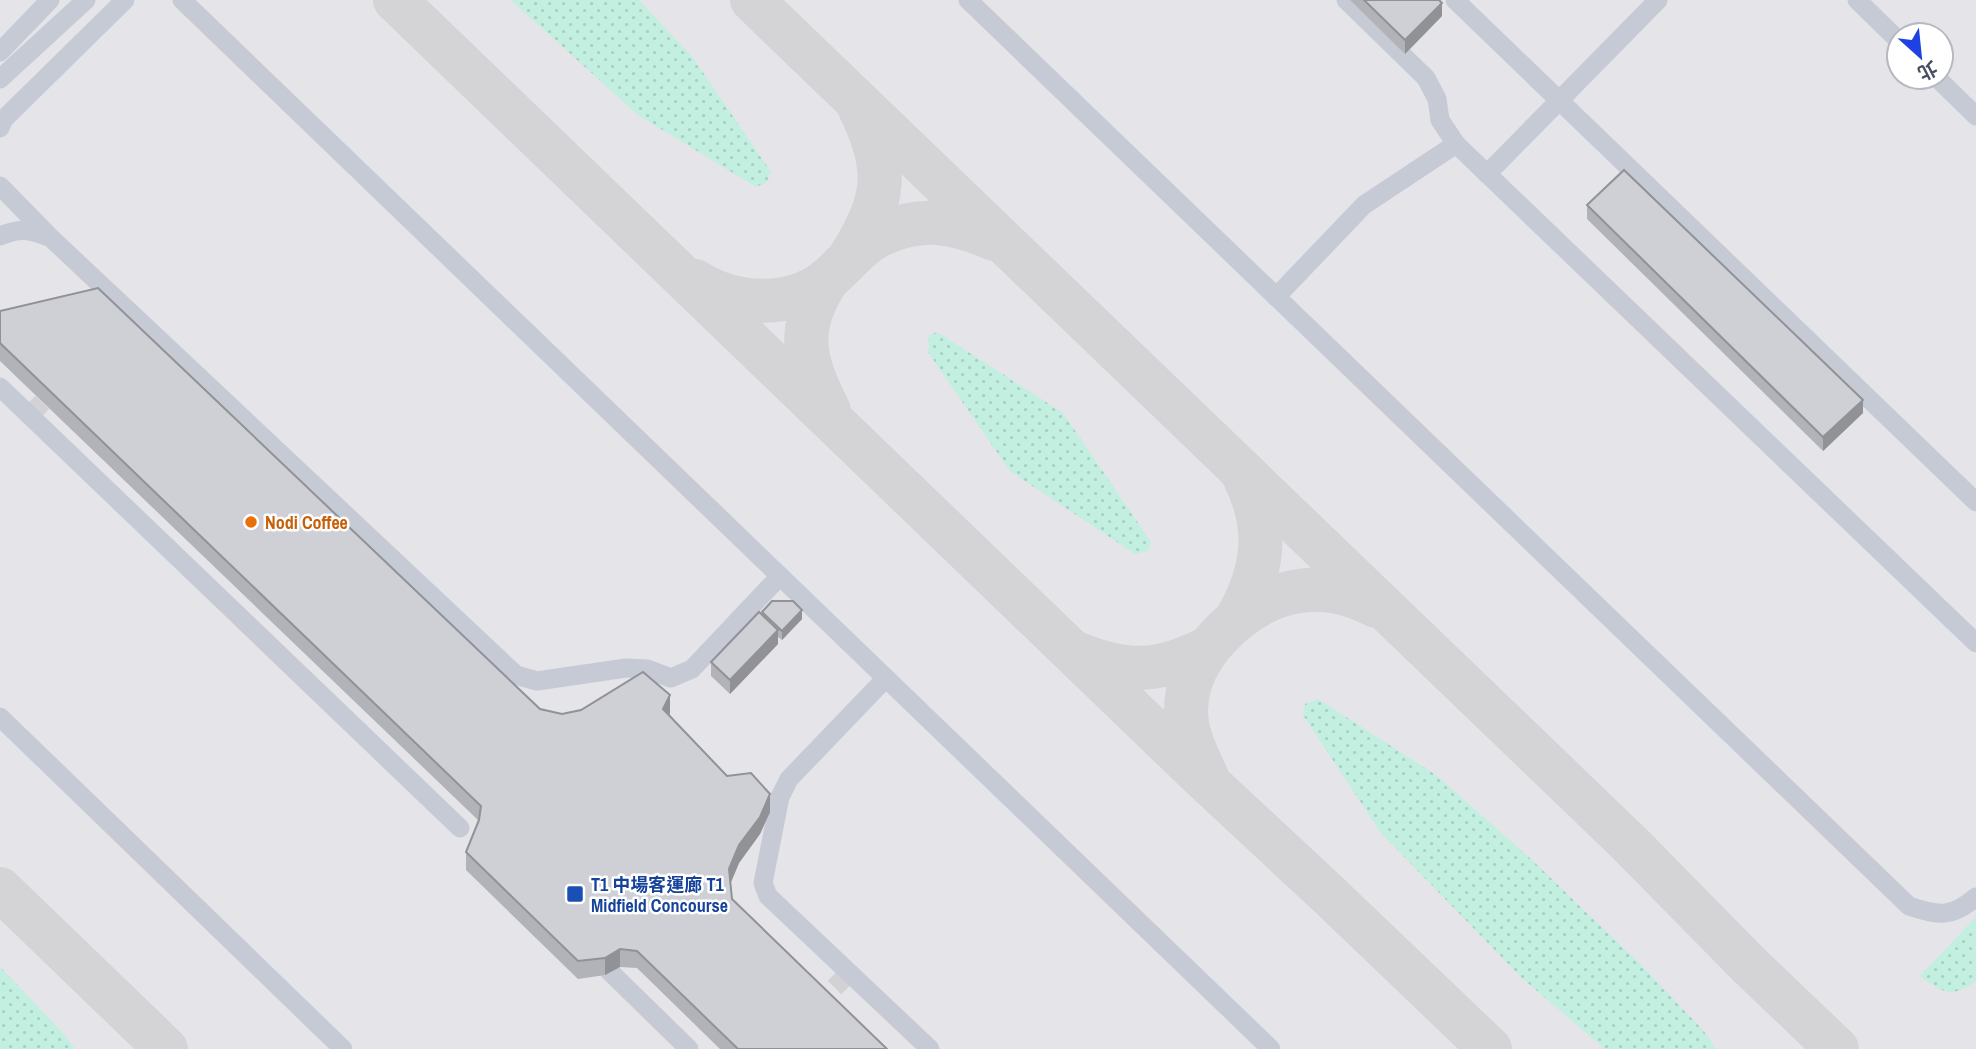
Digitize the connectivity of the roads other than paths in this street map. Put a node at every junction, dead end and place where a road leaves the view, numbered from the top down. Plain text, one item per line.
1 (50, 0) edge
2 (86, 0) edge
3 (125, 0) edge
4 (182, 0) edge
5 (968, 0) edge
6 (1346, 0) edge
7 (1455, 0) edge
8 (1658, 0) edge
9 (1857, 0) edge
10 (1885, 27) edge
11 (0, 52) edge
12 (0, 79) edge
13 (1950, 91) edge
14 (1559, 101) junction
15 (1976, 116) edge
16 (0, 128) edge
17 (1457, 144) junction
18 (1487, 174) junction
19 (0, 186) edge
20 (0, 236) edge
21 (51, 238) junction
22 (1276, 297) junction
23 (0, 387) edge
24 (1976, 502) edge
25 (780, 576) junction
26 (1976, 643) edge
27 (886, 678) junction
28 (0, 717) edge
29 (460, 828) dead end
30 (1976, 897) edge
31 (603, 965) edge
32 (343, 1049) edge
33 (689, 1049) edge
34 (930, 1049) edge
35 (1271, 1049) edge

1 - 11 lane
2 - 12 lane
3 - 16 lane
4 - 25 lane
5 - 22 lane
6 - 17 lane
7 - 14 lane
8 - 14 lane
9 - 10 lane
13 - 15 lane
14 - 18 lane
14 - 24 lane
17 - 18 lane
17 - 22 lane
18 - 26 lane
19 - 21 lane
20 - 21 lane
21 - 25 lane
22 - 30 lane
23 - 29 lane
25 - 27 lane
27 - 34 lane
27 - 35 lane
28 - 32 lane
31 - 33 lane

